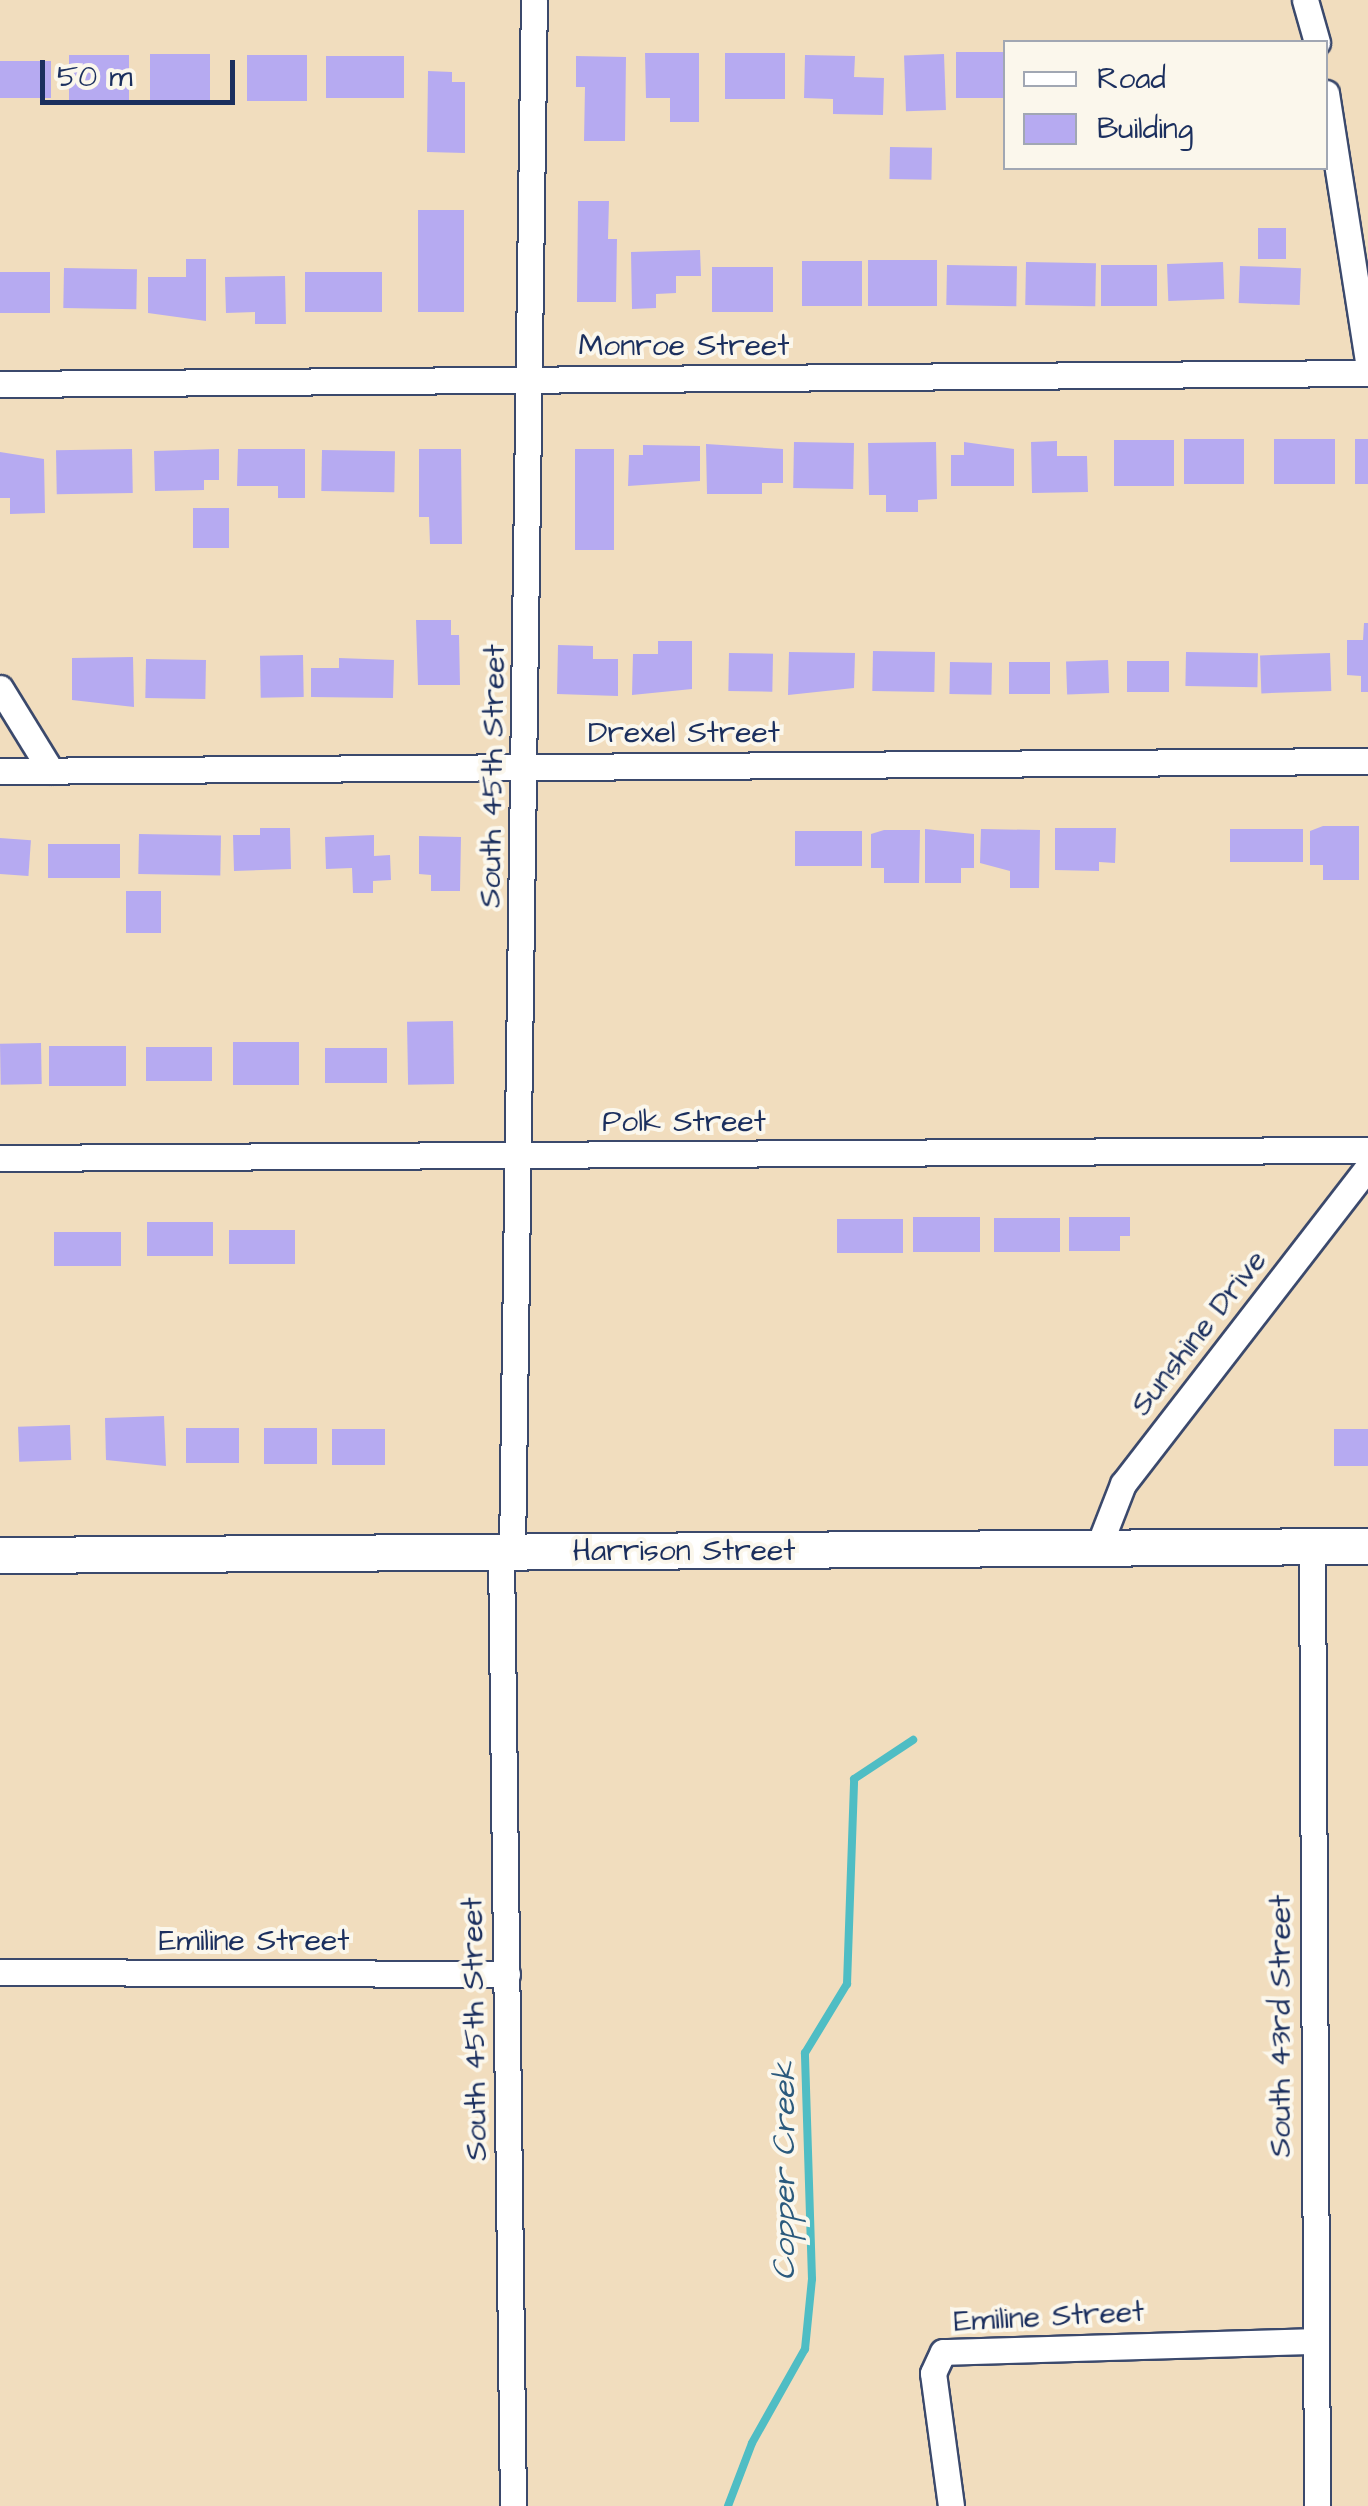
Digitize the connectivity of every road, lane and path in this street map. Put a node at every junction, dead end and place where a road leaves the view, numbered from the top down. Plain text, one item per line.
1 (534, 0) edge
2 (1305, 0) edge
3 (1317, 40) edge
4 (1328, 106) edge
5 (1368, 360) edge
6 (1368, 373) edge
7 (528, 380) junction
8 (0, 384) edge
9 (0, 688) edge
10 (1368, 761) edge
11 (526, 767) junction
12 (0, 771) edge
13 (51, 771) junction
14 (1368, 1150) edge
15 (522, 1155) junction
16 (0, 1158) edge
17 (1368, 1167) edge
18 (1312, 1546) junction
19 (1368, 1546) edge
20 (1098, 1548) junction
21 (507, 1552) junction
22 (0, 1555) edge
23 (0, 1972) edge
24 (508, 1974) junction
25 (1314, 2341) junction
26 (512, 2506) edge
27 (951, 2506) edge
28 (1318, 2506) edge

1 - 7 street, South 45th Street
2 - 3 street
4 - 5 street
6 - 7 street, Monroe Street
7 - 8 street, Monroe Street
7 - 11 street, South 45th Street
9 - 13 street
10 - 11 street, Drexel Street
11 - 13 street, Drexel Street
11 - 15 street, South 45th Street
12 - 13 street, Drexel Street
14 - 15 street, Polk Street
15 - 16 street, Polk Street
15 - 21 street, South 45th Street
17 - 20 street, Sunshine Drive
18 - 19 main road, Harrison Street
18 - 20 main road, Harrison Street
18 - 25 street, South 43rd Street
20 - 21 main road, Harrison Street
21 - 22 main road, Harrison Street
21 - 24 street, South 45th Street
23 - 24 street, Emiline Street
24 - 26 street, South 45th Street
25 - 27 street, Emiline Street
25 - 28 street, South 43rd Street

